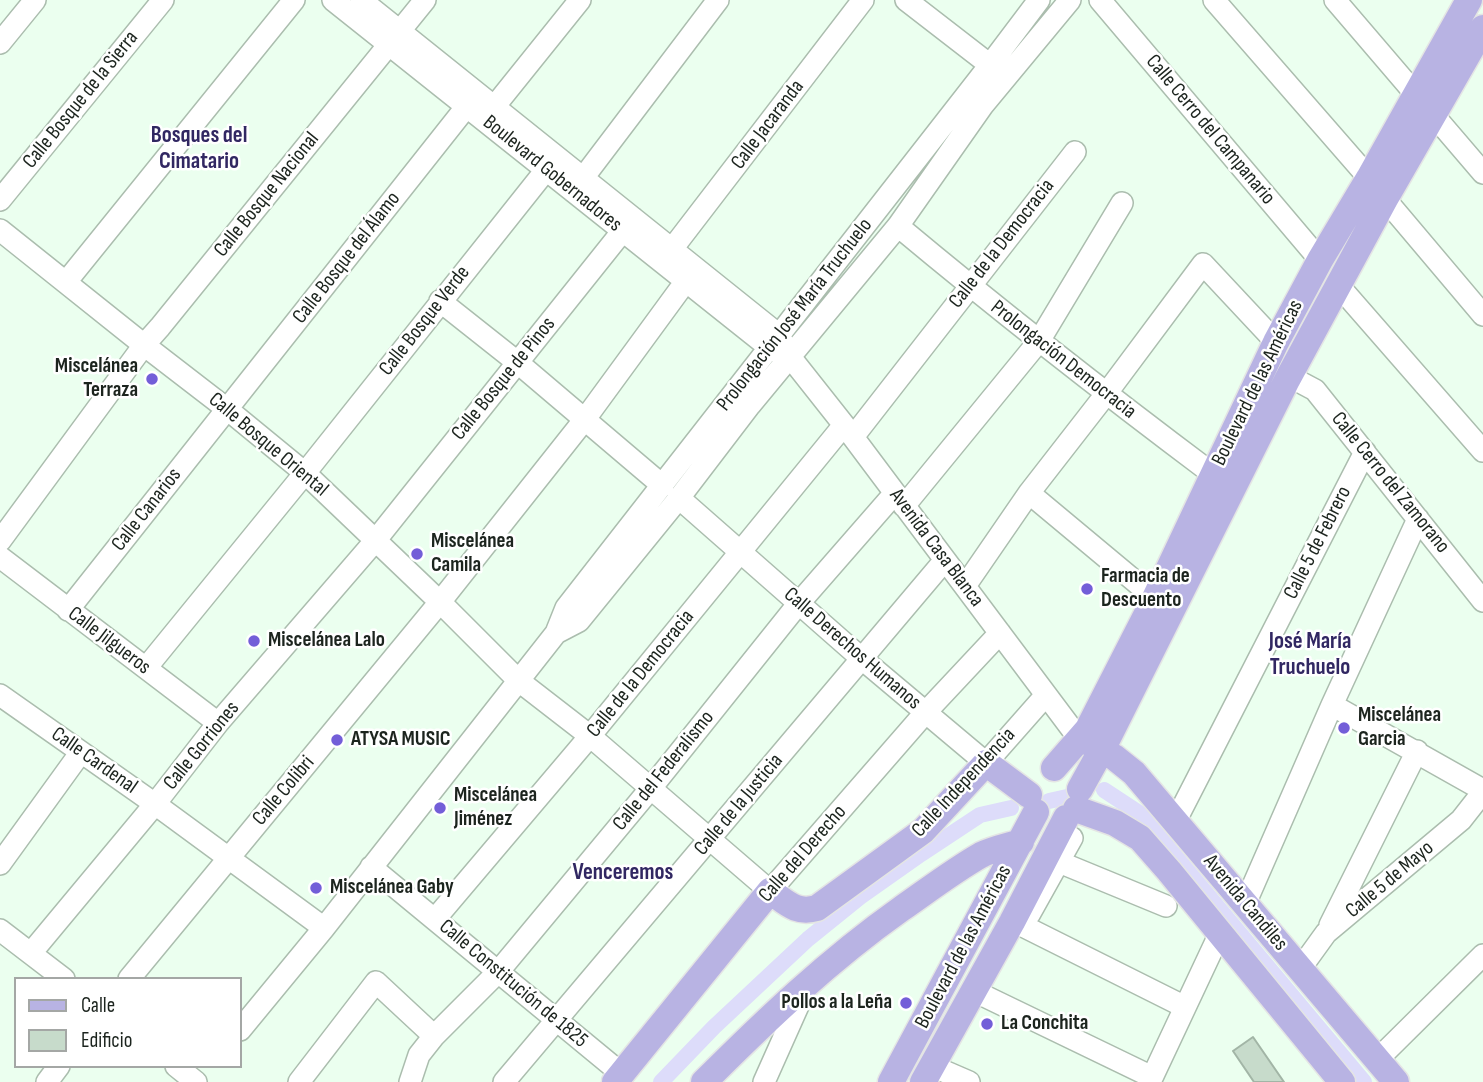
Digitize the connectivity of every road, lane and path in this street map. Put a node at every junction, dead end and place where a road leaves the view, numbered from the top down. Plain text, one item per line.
1 (35, 0) edge
2 (163, 0) edge
3 (294, 0) edge
4 (333, 0) edge
5 (361, 0) edge
6 (425, 0) edge
7 (580, 0) edge
8 (718, 0) edge
9 (863, 0) edge
10 (906, 0) edge
11 (1039, 0) edge
12 (1070, 0) edge
13 (1100, 0) edge
14 (1214, 0) edge
15 (1335, 0) edge
16 (1463, 3) edge
17 (1482, 32) edge
18 (394, 38) junction
19 (0, 43) edge
20 (990, 65) junction
21 (1416, 94) junction
22 (467, 106) junction
23 (494, 107) junction
24 (1433, 115) junction
25 (1075, 152) dead end
26 (546, 170) junction
27 (1483, 173) edge
28 (583, 177) junction
29 (1369, 178) junction
30 (1385, 199) junction
31 (0, 200) edge
32 (1122, 203) dead end
33 (628, 224) junction
34 (898, 226) junction
35 (0, 230) edge
36 (672, 249) junction
37 (1320, 260) junction
38 (686, 281) junction
39 (66, 282) junction
40 (1338, 285) junction
41 (970, 286) junction
42 (440, 301) junction
43 (1483, 315) edge
44 (774, 341) junction
45 (1038, 341) junction
46 (1276, 342) junction
47 (144, 345) junction
48 (790, 358) junction
49 (517, 362) junction
50 (1287, 380) junction
51 (1106, 394) junction
52 (227, 409) junction
53 (585, 419) junction
54 (848, 431) junction
55 (1483, 451) edge
56 (1365, 452) junction
57 (305, 473) junction
58 (1224, 481) junction
59 (671, 492) junction
60 (1028, 493) junction
61 (900, 499) junction
62 (1418, 519) junction
63 (0, 541) edge
64 (375, 541) junction
65 (740, 552) junction
66 (0, 557) edge
67 (945, 560) junction
68 (965, 586) junction
69 (1155, 598) junction
70 (1483, 601) edge
71 (440, 602) junction
72 (799, 603) junction
73 (68, 610) junction
74 (1000, 633) junction
75 (861, 658) junction
76 (146, 668) junction
77 (519, 681) junction
78 (1046, 695) junction
79 (2, 702) edge
80 (1332, 705) junction
81 (925, 713) junction
82 (218, 723) junction
83 (590, 736) junction
84 (1092, 744) junction
85 (1417, 751) junction
86 (81, 752) junction
87 (986, 763) junction
88 (1054, 768) junction
89 (651, 788) junction
90 (1483, 791) edge
91 (1032, 803) junction
92 (155, 804) junction
93 (1073, 814) junction
94 (1175, 822) junction
95 (711, 839) junction
96 (1021, 842) junction
97 (228, 858) junction
98 (1059, 862) junction
99 (0, 864) edge
100 (371, 867) junction
101 (770, 891) junction
102 (1245, 904) junction
103 (1166, 906) dead end
104 (435, 919) junction
105 (1017, 924) junction
106 (324, 928) junction
107 (0, 930) edge
108 (1220, 933) junction
109 (1326, 933) junction
110 (31, 953) junction
111 (1483, 955) edge
112 (1300, 969) junction
113 (498, 972) junction
114 (61, 977) edge
115 (131, 977) edge
116 (810, 980) junction
117 (974, 991) junction
118 (1185, 1007) junction
119 (557, 1021) junction
120 (242, 1028) edge
121 (434, 1037) junction
122 (1377, 1060) junction
123 (178, 1068) edge
124 (208, 1068) edge
125 (928, 1074) edge
126 (618, 1078) edge
127 (1151, 1080) edge
128 (196, 1082) edge
129 (299, 1082) edge
130 (410, 1082) edge
131 (504, 1082) edge
132 (704, 1082) edge
133 (764, 1082) edge
134 (891, 1082) edge
135 (969, 1082) edge
136 (1342, 1082) edge
137 (1396, 1082) edge

1 - 19 street
2 - 31 street, Calle Bosque de la Sierra
3 - 39 street
4 - 18 street, Boulevard Gobernadores
5 - 18 street, Boulevard Gobernadores
6 - 18 street, Calle Bosque Nacional
7 - 23 street
8 - 28 street
9 - 36 street, Calle Jacaranda
10 - 20 street
11 - 20 street, Prolongación José María Truchuelo
12 - 34 street, Prolongación José María Truchuelo
13 - 37 street, Calle Cerro del Campanario
14 - 29 street
15 - 21 street
16 - 21 main road, Boulevard de las Américas
17 - 24 main road, Boulevard de las Américas
18 - 22 street, Boulevard Gobernadores
18 - 23 street, Boulevard Gobernadores
18 - 47 street, Calle Bosque Nacional
20 - 44 street, Prolongación José María Truchuelo
21 - 24 street
21 - 29 main road, Boulevard de las Américas
22 - 26 street, Boulevard Gobernadores
22 - 52 street, Calle Bosque del Álamo
23 - 28 street, Boulevard Gobernadores
24 - 27 street
24 - 30 main road, Boulevard de las Américas
25 - 41 street, Calle de la Democracia
26 - 33 street, Boulevard Gobernadores
26 - 42 street, Calle Bosque Verde
28 - 33 street, Boulevard Gobernadores
29 - 37 main road, Boulevard de las Américas
30 - 40 main road, Boulevard de las Américas
30 - 43 street
32 - 45 street, Calle del Federalismo
33 - 36 street, Boulevard Gobernadores
33 - 38 street, Boulevard Gobernadores
33 - 49 street, Calle Bosque de Pinos
34 - 41 street, Prolongación Democracia
34 - 48 street, Prolongación José María Truchuelo
35 - 39 street, Calle Bosque Oriental
36 - 44 street, Boulevard Gobernadores
37 - 46 main road, Boulevard de las Américas
38 - 44 street, Boulevard Gobernadores
38 - 53 street, Calle Colibri
39 - 47 street, Calle Bosque Oriental
40 - 50 main road, Boulevard de las Américas
40 - 55 street
41 - 45 street, Prolongación Democracia
41 - 54 street, Calle de la Democracia
42 - 49 street, Calle Derechos Humanos
42 - 57 street, Calle Bosque Verde
44 - 48 street, Avenida Casa Blanca
44 - 59 street, Prolongación José María Truchuelo
45 - 51 street, Prolongación Democracia
45 - 61 street, Calle del Federalismo
46 - 51 street
46 - 58 main road, Boulevard de las Américas
47 - 52 street, Calle Bosque Oriental
47 - 63 street, Calle Bosque Nacional
48 - 54 street, Avenida Casa Blanca
48 - 59 street, Prolongación José María Truchuelo
49 - 53 street, Calle Derechos Humanos
49 - 64 street, Calle Bosque de Pinos
50 - 56 street, Calle Cerro del Zamorano
50 - 58 main road, Boulevard de las Américas
51 - 58 street, Prolongación Democracia
51 - 60 street
52 - 57 street, Calle Bosque Oriental
52 - 73 street, Calle Canarios
53 - 59 street, Calle Derechos Humanos
53 - 71 street, Calle Colibri
54 - 61 street, Avenida Casa Blanca
54 - 65 street, Calle de la Democracia
56 - 62 street, Calle Cerro del Zamorano
56 - 94 street, Calle 5 de Febrero
57 - 64 street, Calle Bosque Oriental
57 - 76 street, Calle Bosque Verde
58 - 69 main road, Boulevard de las Américas
58 - 84 main road, Boulevard de las Américas
59 - 65 street, Calle Derechos Humanos
59 - 77 street, Prolongación José María Truchuelo
60 - 68 street
60 - 69 street
61 - 67 street, Avenida Casa Blanca
61 - 72 street, Calle del Federalismo
62 - 70 street, Calle Cerro del Zamorano
62 - 80 street
64 - 71 street, Calle Bosque Oriental
64 - 82 street, Calle Gorriones
65 - 72 street, Calle Derechos Humanos
65 - 83 street, Calle de la Democracia
66 - 73 street, Calle Jilgueros
67 - 68 street, Avenida Casa Blanca
67 - 75 street, Calle de la Justicia
68 - 74 street, Avenida Casa Blanca
69 - 84 main road, Boulevard de las Américas
71 - 77 street, Calle Bosque Oriental
71 - 97 street, Calle Colibri
72 - 75 street, Calle Derechos Humanos
72 - 89 street, Calle del Federalismo
73 - 76 street, Calle Jilgueros
74 - 78 street, Avenida Casa Blanca
74 - 81 street, Calle del Derecho
75 - 81 street, Calle Derechos Humanos
75 - 95 street, Calle de la Justicia
76 - 82 street, Calle Jilgueros
77 - 83 street, Calle Bosque Oriental
77 - 100 street, Prolongación José María Truchuelo
78 - 84 street, Avenida Casa Blanca
78 - 87 street, Calle Independencia
79 - 86 street, Calle Cardenal
80 - 85 street
80 - 102 street
81 - 87 street, Calle Derechos Humanos
81 - 101 street, Calle del Derecho
82 - 92 street, Calle Gorriones
83 - 89 street, Calle Bosque Oriental
83 - 104 street, Calle de la Democracia
84 - 88 main road, Boulevard de las Américas
84 - 93 main road, Boulevard de las Américas
84 - 94 main road, Avenida Candiles
85 - 90 street
85 - 109 street
86 - 92 street, Calle Cardenal
86 - 99 street
87 - 91 main road, Calle Derechos Humanos
87 - 101 main road, Calle Independencia
88 - 91 main road
88 - 93 main road
89 - 95 street, Calle Bosque Oriental
89 - 113 street, Calle del Federalismo
90 - 109 street, Calle 5 de Mayo
91 - 93 main road
91 - 96 main road, Boulevard de las Américas
92 - 97 street, Calle Cardenal
92 - 110 street, Calle Gorriones
93 - 98 street, Boulevard de las Américas
93 - 105 main road, Boulevard de las Américas
93 - 108 main road, Avenida Candiles
94 - 102 main road, Avenida Candiles
95 - 101 street, Calle Bosque Oriental
95 - 119 street, Calle de la Justicia
96 - 116 main road
96 - 134 main road, Boulevard de las Américas
97 - 106 street, Calle Cardenal
97 - 115 street, Calle Colibri
98 - 103 street
98 - 105 street, Boulevard de las Américas
100 - 104 street, Calle Constitución de 1825
100 - 106 street, Prolongación José María Truchuelo
101 - 126 main road, Calle del Derecho
102 - 112 main road, Avenida Candiles
104 - 113 street, Calle Constitución de 1825
105 - 117 main road, Boulevard de las Américas
105 - 118 street
106 - 120 street, Prolongación José María Truchuelo
107 - 110 street
108 - 118 street
108 - 136 main road, Avenida Candiles
109 - 112 street, Calle 5 de Mayo
110 - 114 street
111 - 122 street
112 - 122 main road, Avenida Candiles
113 - 119 street, Calle Constitución de 1825
113 - 121 street, Calle del Federalismo
116 - 132 main road
116 - 133 street
117 - 125 main road, Boulevard de las Américas
117 - 127 street
118 - 127 street
119 - 126 street, Calle Constitución de 1825
119 - 131 street, Calle de la Justicia
121 - 129 street
121 - 130 street, Calle del Federalismo
122 - 137 main road, Avenida Candiles
123 - 128 street
124 - 128 street
125 - 135 street

